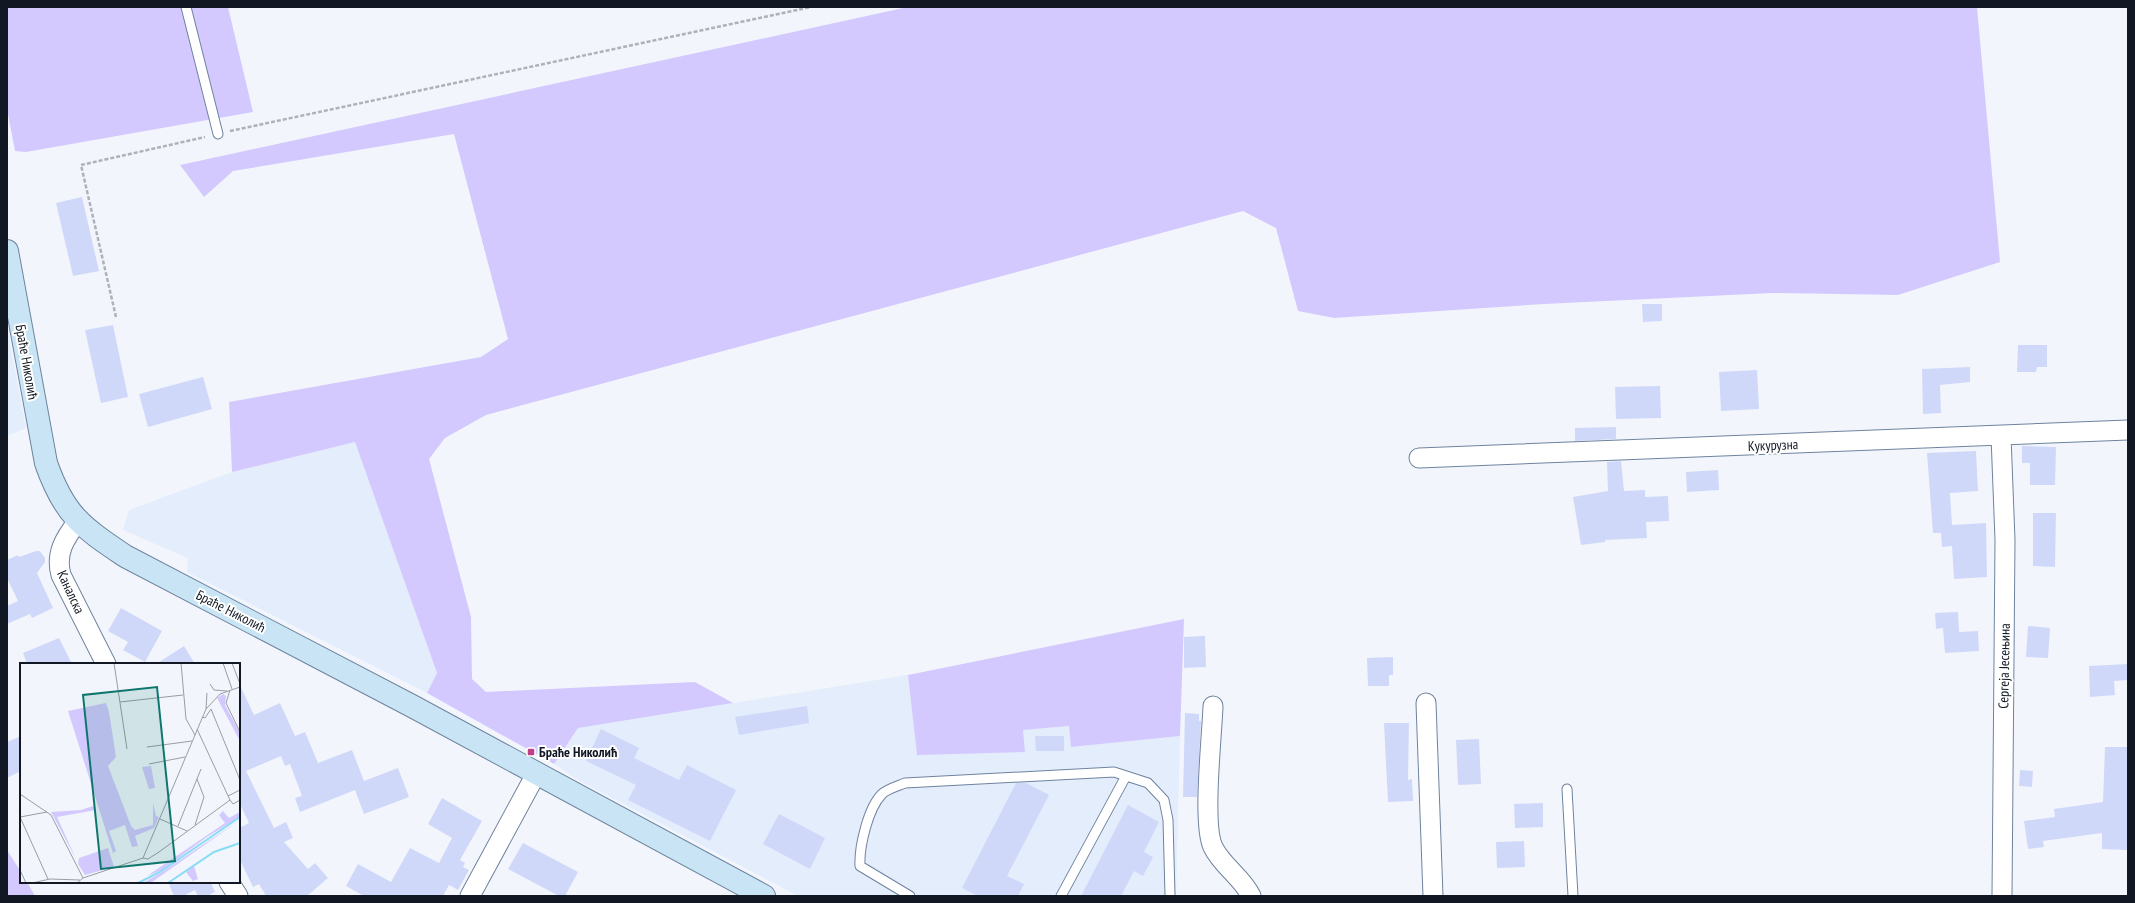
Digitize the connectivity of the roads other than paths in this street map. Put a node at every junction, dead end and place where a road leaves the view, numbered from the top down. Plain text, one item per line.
1 (186, 7) edge
2 (218, 134) road end
3 (7, 251) edge
4 (2128, 430) edge
5 (2001, 436) junction
6 (1419, 458) dead end
7 (78, 521) junction
8 (105, 663) edge
9 (1426, 703) dead end
10 (1213, 706) dead end
11 (536, 774) junction
12 (1126, 776) junction
13 (1567, 789) dead end
14 (230, 883) edge
15 (1170, 895) edge
16 (238, 896) edge
17 (470, 896) edge
18 (764, 896) edge
19 (910, 896) edge
20 (1061, 896) edge
21 (1251, 896) edge
22 (1433, 896) edge
23 (1573, 896) edge
24 (2002, 896) edge

1 - 2 lane
3 - 7 main road, Браће Николић
4 - 5 street, Кукурузна
5 - 6 street, Кукурузна
5 - 24 street, Сергеја Јесењина
7 - 8 street, Каналска
7 - 11 main road, Браће Николић
9 - 22 street
10 - 21 street
11 - 17 street
11 - 18 main road, Браће Николић
12 - 15 lane
12 - 19 lane
12 - 20 lane
13 - 23 lane
14 - 16 street

